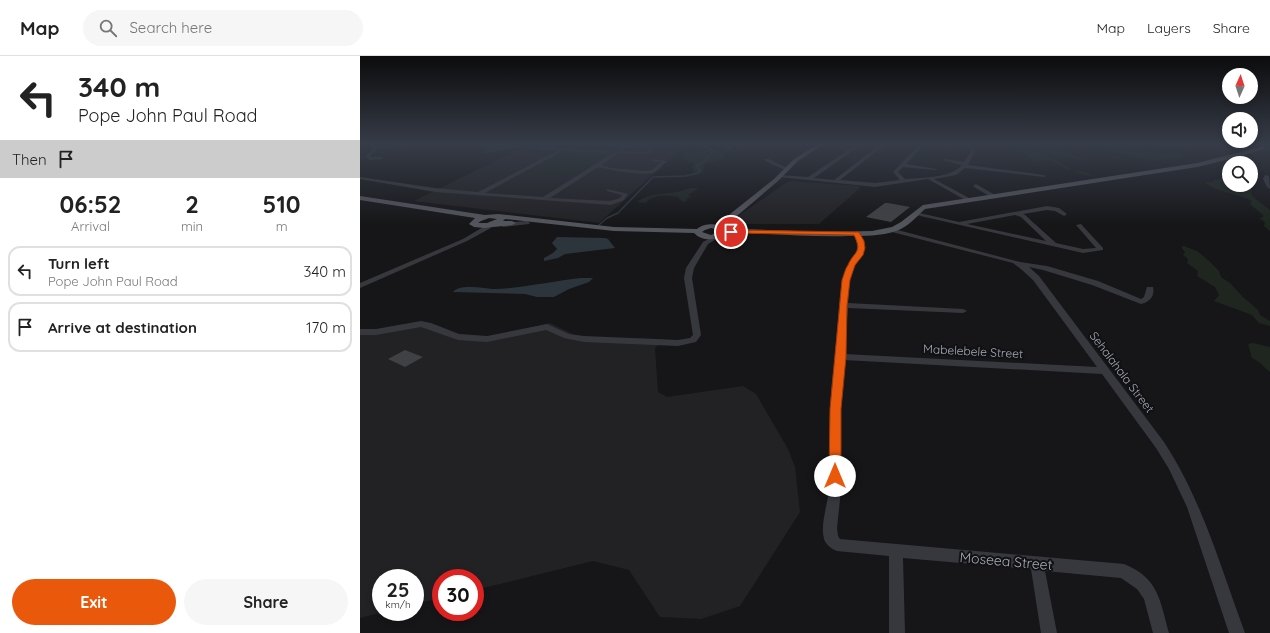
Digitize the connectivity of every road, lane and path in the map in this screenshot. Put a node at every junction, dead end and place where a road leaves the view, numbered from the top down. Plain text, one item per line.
1 (522, 171) edge
2 (589, 171) edge
3 (632, 171) edge
4 (653, 171) edge
5 (785, 171) edge
6 (821, 171) edge
7 (849, 171) edge
8 (896, 171) edge
9 (959, 171) edge
10 (1008, 171) edge
11 (1158, 171) edge
12 (779, 176) junction
13 (1044, 176) dead end
14 (1267, 176) dead end
15 (360, 178) edge
16 (929, 178) junction
17 (809, 179) junction
18 (904, 181) junction
19 (834, 182) junction
20 (976, 186) dead end
21 (1270, 187) edge
22 (609, 190) dead end
23 (478, 194) junction
24 (993, 196) junction
25 (360, 198) edge
26 (544, 199) junction
27 (967, 199) junction
28 (414, 205) junction
29 (1014, 213) junction
30 (915, 214) junction
31 (1064, 214) dead end
32 (496, 216) junction
33 (485, 217) junction
34 (728, 220) junction
35 (474, 224) junction
36 (570, 224) junction
37 (956, 224) junction
38 (1080, 225) dead end
39 (491, 226) junction
40 (710, 226) junction
41 (668, 230) junction
42 (890, 230) junction
43 (721, 232) junction
44 (856, 234) junction
45 (702, 237) junction
46 (1054, 245) junction
47 (437, 252) junction
48 (1019, 264) junction
49 (360, 286) edge
50 (1150, 289) dead end
51 (843, 306) junction
52 (963, 311) dead end
53 (360, 332) edge
54 (841, 357) junction
55 (1105, 371) junction
56 (896, 550) junction
57 (1037, 564) junction
58 (1238, 632) edge
59 (897, 633) edge
60 (1049, 633) edge
61 (1161, 633) edge

1 - 23 street
2 - 26 street
3 - 4 street
5 - 12 main road
6 - 17 street
7 - 19 street
8 - 18 street
9 - 16 street
10 - 13 street
11 - 24 main road
12 - 17 street
12 - 34 main road
14 - 21 street
15 - 23 street
16 - 18 street
16 - 27 street
17 - 19 street
18 - 19 street
20 - 24 street
22 - 26 street
23 - 26 street
24 - 27 main road
25 - 28 main road
27 - 30 main road
28 - 33 main road
28 - 35 main road
29 - 31 street
29 - 37 street
29 - 46 street
30 - 37 street
30 - 42 main road
32 - 33 main road
32 - 36 main road
32 - 39 main road
33 - 35 main road
34 - 40 main road
34 - 43 main road
35 - 39 main road
35 - 47 street
36 - 39 main road
36 - 41 main road
37 - 46 street
38 - 46 street
39 - 47 street
40 - 41 main road
40 - 43 main road
40 - 45 main road
41 - 45 main road
42 - 44 main road
42 - 48 street, Sehalahala Street
43 - 44 main road
43 - 45 main road
44 - 51 street
45 - 53 street
47 - 49 street
48 - 50 street
48 - 55 street, Sehalahala Street
51 - 52 street
51 - 54 street
54 - 55 street, Mabelebele Street
54 - 56 street
55 - 58 street, Sehalahala Street
56 - 57 street, Moseea Street
56 - 59 street
57 - 60 street
57 - 61 street, Moseea Street

